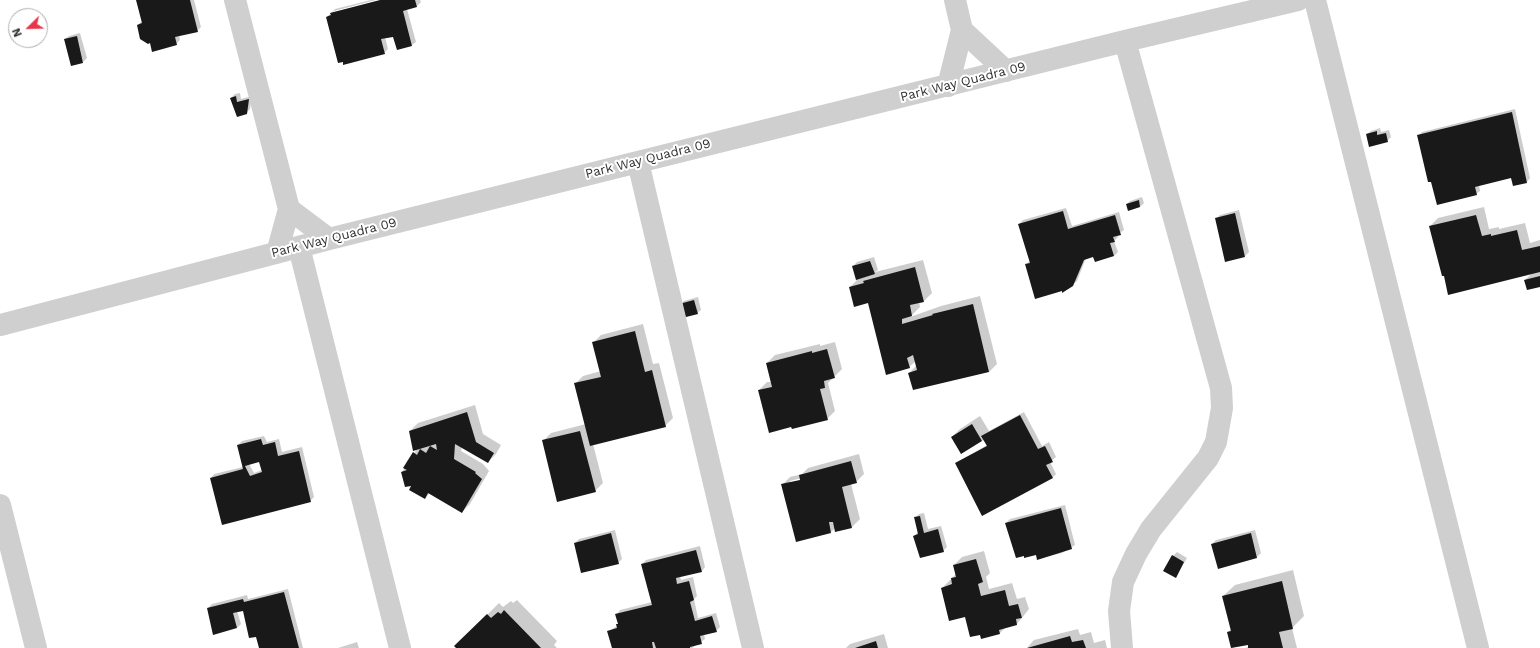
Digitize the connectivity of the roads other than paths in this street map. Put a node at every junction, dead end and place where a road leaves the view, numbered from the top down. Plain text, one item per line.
1 (235, 0) edge
2 (954, 0) edge
3 (1315, 0) edge
4 (1293, 1) edge
5 (962, 30) junction
6 (1125, 41) junction
7 (1006, 72) junction
8 (948, 86) junction
9 (638, 162) junction
10 (289, 209) junction
11 (329, 239) junction
12 (300, 247) junction
13 (277, 253) junction
14 (0, 325) edge
15 (0, 505) edge
16 (36, 648) edge
17 (400, 648) edge
18 (753, 648) edge
19 (1122, 648) edge
20 (1478, 648) edge

1 - 10 street
2 - 5 street
3 - 20 street
4 - 6 street, Park Way Quadra 09
5 - 7 street
5 - 8 street
6 - 7 street, Park Way Quadra 09
6 - 19 street
7 - 8 street, Park Way Quadra 09
8 - 9 street, Park Way Quadra 09
9 - 11 street, Park Way Quadra 09
9 - 18 street
10 - 11 street
10 - 13 street
11 - 12 street, Park Way Quadra 09
12 - 13 street, Park Way Quadra 09
12 - 17 street
13 - 14 street, Park Way Quadra 09
15 - 16 street

